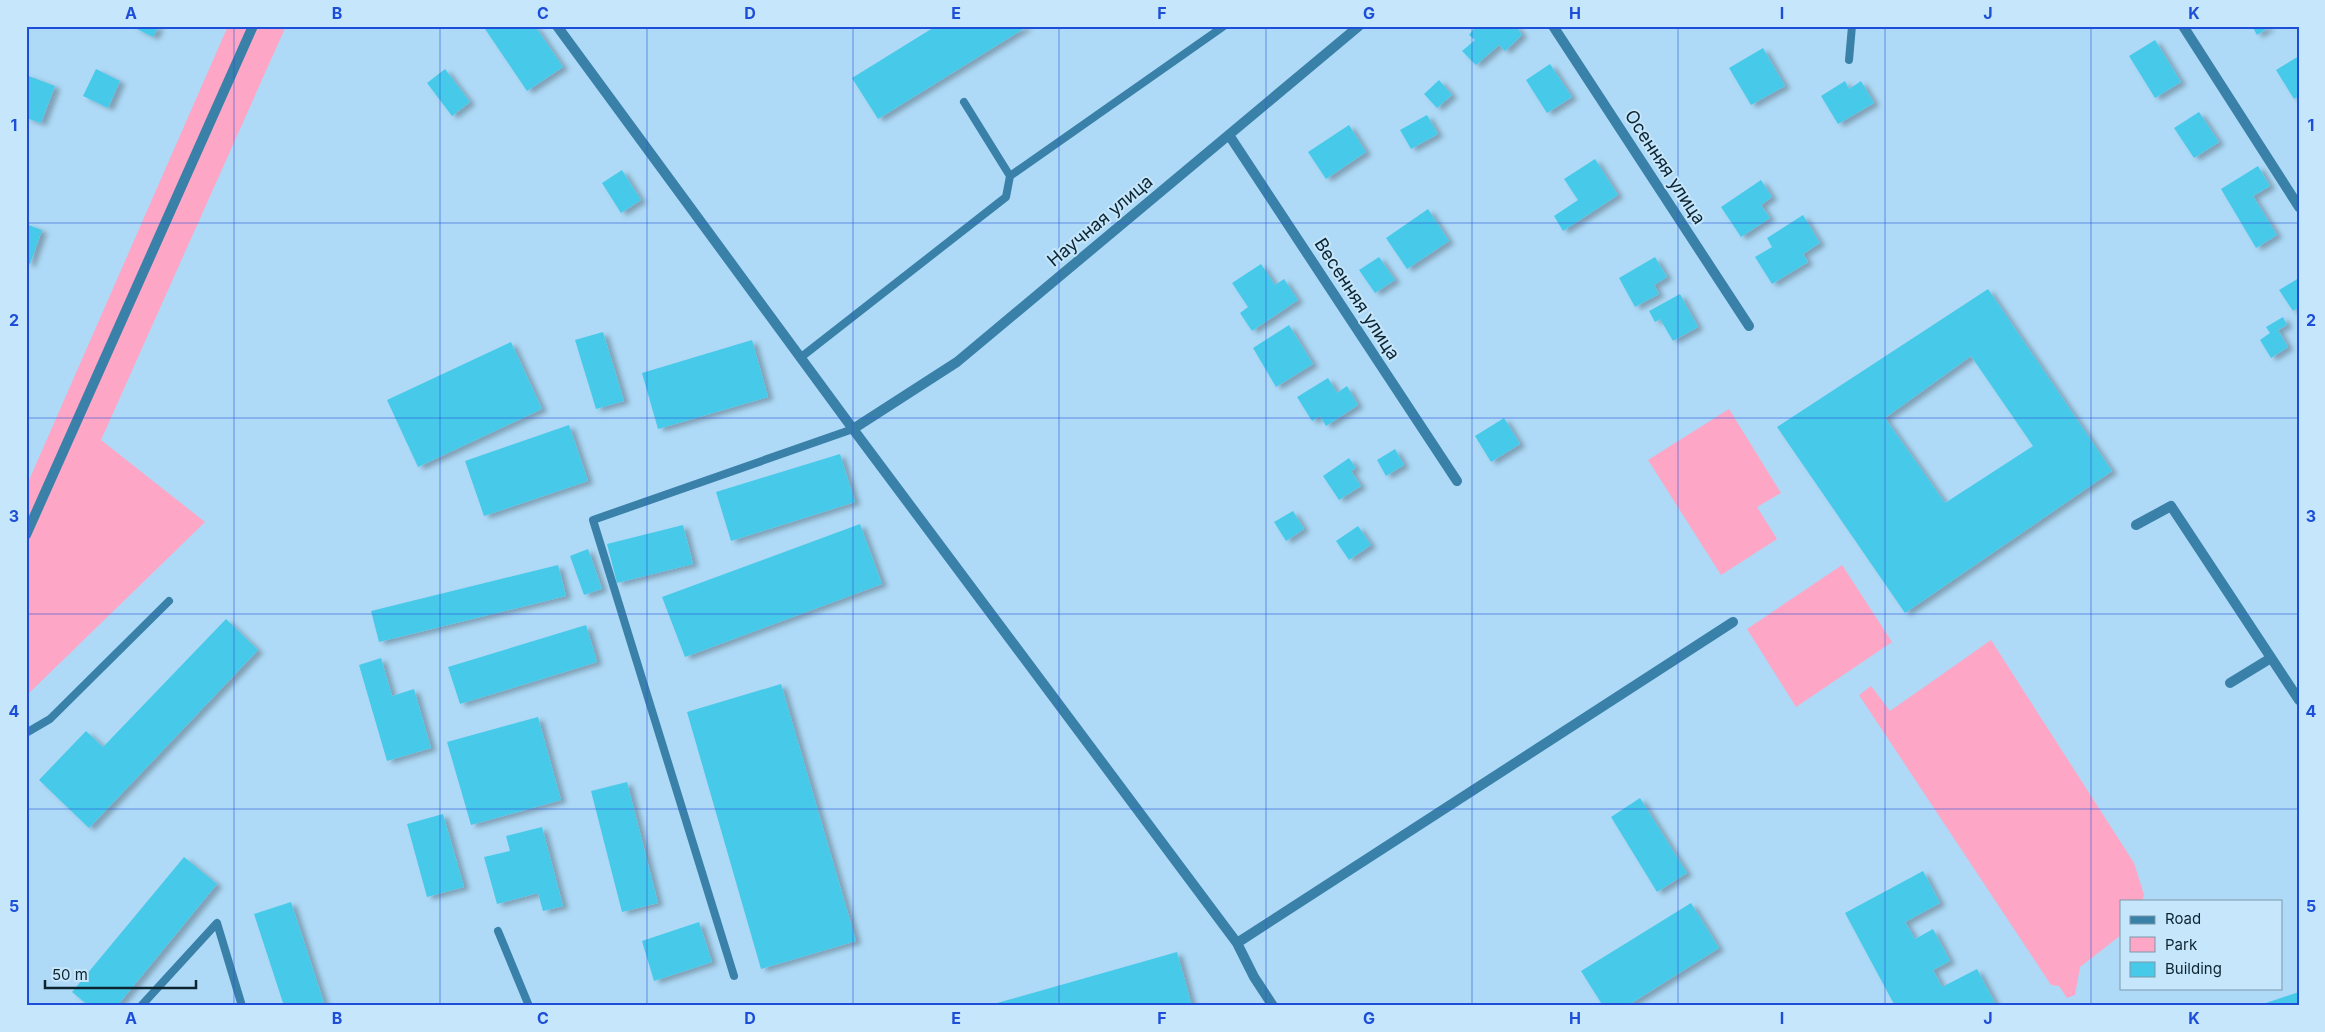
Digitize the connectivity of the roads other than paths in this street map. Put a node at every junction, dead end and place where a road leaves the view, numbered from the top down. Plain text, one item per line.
1 (253, 26) edge
2 (557, 26) edge
3 (1224, 26) edge
4 (1359, 26) edge
5 (1553, 26) edge
6 (1852, 26) edge
7 (2183, 26) edge
8 (1849, 60) dead end
9 (964, 102) dead end
10 (1229, 135) junction
11 (1010, 176) junction
12 (2299, 208) edge
13 (1749, 326) dead end
14 (800, 358) junction
15 (853, 429) junction
16 (1458, 481) dead end
17 (2136, 525) dead end
18 (26, 535) edge
19 (169, 601) dead end
20 (1733, 622) dead end
21 (2271, 658) junction
22 (2230, 683) dead end
23 (2299, 700) edge
24 (26, 733) edge
25 (498, 931) dead end
26 (1237, 943) junction
27 (734, 976) dead end
28 (142, 1006) edge
29 (242, 1006) edge
30 (529, 1006) edge
31 (1273, 1006) edge

1 - 18 street
2 - 14 street
3 - 11 lane
4 - 10 street, Научная улица
5 - 13 street, Осенняя улица
6 - 8 lane
7 - 12 street
9 - 11 lane
10 - 15 street, Научная улица
10 - 16 street, Весенняя улица
11 - 14 lane
14 - 15 street
15 - 26 street
15 - 27 lane
17 - 21 street
19 - 24 lane
20 - 26 street
21 - 22 street
21 - 23 street
25 - 30 lane
26 - 31 street
28 - 29 lane

